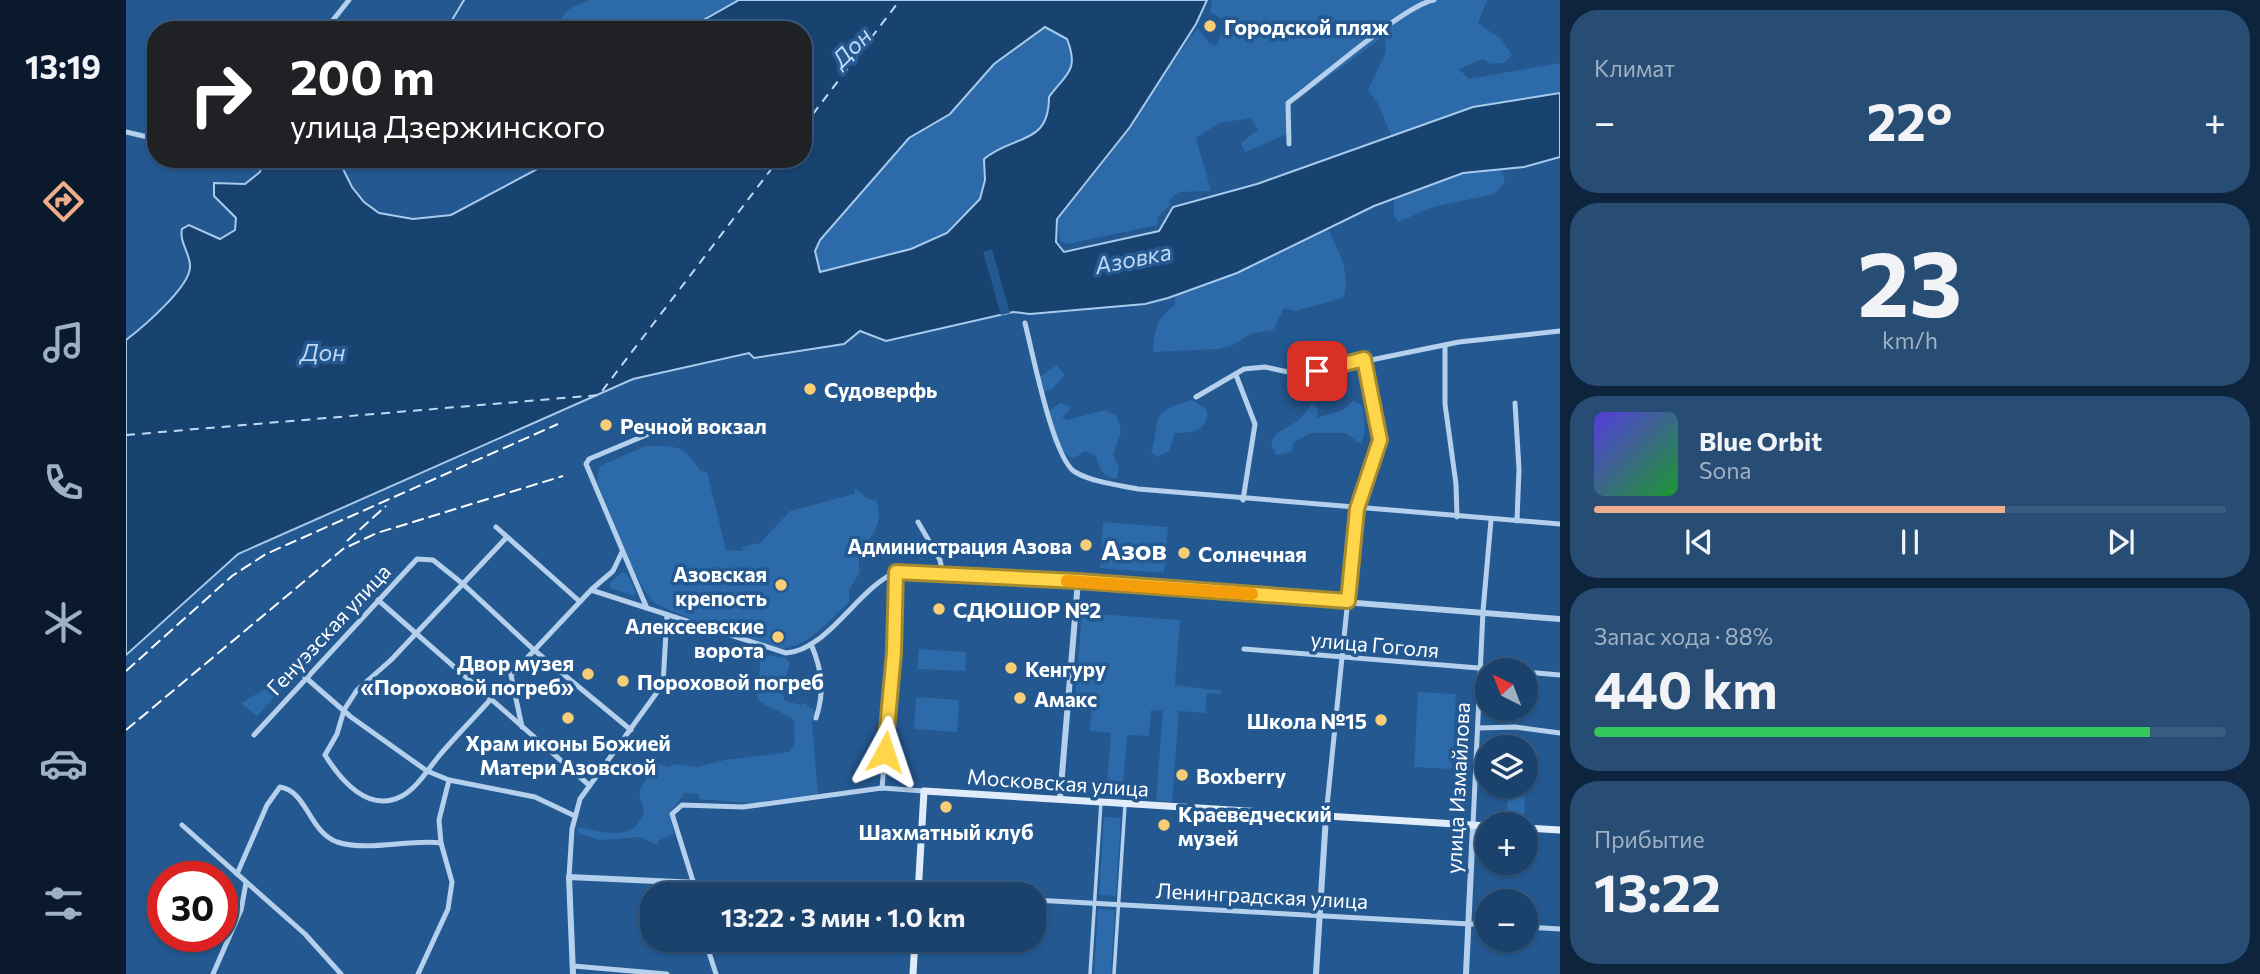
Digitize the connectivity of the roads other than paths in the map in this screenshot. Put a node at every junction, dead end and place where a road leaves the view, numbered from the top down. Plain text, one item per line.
1 (349, 0) edge
2 (1434, 0) edge
3 (332, 21) edge
4 (126, 132) edge
5 (147, 137) edge
6 (1289, 144) dead end
7 (1025, 323) dead end
8 (1560, 331) edge
9 (1445, 345) junction
10 (1364, 359) junction
11 (1236, 374) junction
12 (1196, 397) dead end
13 (1515, 403) dead end
14 (663, 428) dead end
15 (1243, 500) junction
16 (1357, 509) junction
17 (1457, 517) junction
18 (1491, 520) junction
19 (1517, 521) junction
20 (918, 522) dead end
21 (1560, 524) edge
22 (496, 527) dead end
23 (507, 537) junction
24 (622, 552) junction
25 (896, 572) junction
26 (943, 575) junction
27 (1078, 581) junction
28 (463, 584) junction
29 (592, 590) junction
30 (378, 600) junction
31 (578, 600) junction
32 (1348, 601) junction
33 (646, 606) junction
34 (1483, 611) junction
35 (667, 615) junction
36 (1560, 619) edge
37 (416, 634) junction
38 (811, 644) junction
39 (1244, 649) dead end
40 (534, 650) junction
41 (1343, 657) junction
42 (1481, 658) edge
43 (1475, 668) edge
44 (1538, 673) edge
45 (1560, 675) edge
46 (305, 677) junction
47 (490, 700) junction
48 (344, 710) junction
49 (816, 718) dead end
50 (1478, 721) edge
51 (522, 727) junction
52 (1478, 728) junction
53 (631, 730) junction
54 (1560, 733) edge
55 (254, 735) dead end
56 (427, 771) junction
57 (450, 780) junction
58 (589, 785) junction
59 (882, 788) junction
60 (924, 791) junction
61 (1060, 799) junction
62 (1101, 802) junction
63 (1125, 804) junction
64 (575, 816) junction
65 (1326, 816) junction
66 (181, 825) dead end
67 (1473, 825) junction
68 (1538, 829) edge
69 (1560, 830) edge
70 (441, 843) junction
71 (222, 861) edge
72 (238, 872) edge
73 (238, 875) edge
74 (569, 877) junction
75 (696, 882) joint
76 (919, 882) edge
77 (246, 883) junction
78 (1046, 901) edge
79 (1094, 903) junction
80 (1119, 904) junction
81 (1321, 916) junction
82 (1469, 924) junction
83 (1475, 924) edge
84 (1538, 928) edge
85 (1560, 929) edge
86 (709, 952) edge
87 (914, 952) edge
88 (573, 966) junction
89 (615, 970) junction
90 (338, 973) edge
91 (213, 974) edge
92 (418, 974) edge
93 (573, 974) edge
94 (621, 974) edge
95 (667, 974) edge
96 (716, 974) edge
97 (913, 974) edge
98 (1090, 974) edge
99 (1114, 974) edge
100 (1316, 974) edge
101 (1466, 974) edge

1 - 3 street
2 - 6 street
4 - 5 street
7 - 15 street
8 - 9 street
9 - 10 street
9 - 17 street
10 - 11 street
10 - 16 street
11 - 12 street
11 - 15 street
13 - 19 street
14 - 24 street
15 - 16 street
16 - 17 street
16 - 32 street
17 - 18 street
18 - 19 street
18 - 34 street, улица Измайлова
19 - 21 street
20 - 26 street
22 - 23 street
23 - 28 street
23 - 31 street
24 - 29 street
24 - 33 street
25 - 26 street
25 - 38 street
25 - 59 street
26 - 27 street
27 - 32 street
27 - 61 street
28 - 30 street, Генуэзская улица
28 - 37 street
28 - 40 street
29 - 31 street
29 - 33 street
30 - 37 street
30 - 46 street, Генуэзская улица
31 - 40 street
32 - 34 street
32 - 41 street
33 - 35 street
34 - 36 street
34 - 42 street, улица Измайлова
35 - 38 street
35 - 53 street
37 - 47 street
37 - 48 street
38 - 49 street
39 - 41 street, улица Гоголя
40 - 51 street
40 - 53 street
41 - 43 street, улица Гоголя
41 - 65 street
44 - 45 street
46 - 48 street
46 - 55 street, Генуэзская улица
47 - 51 street
47 - 56 street
48 - 56 street
48 - 56 street
50 - 52 street, улица Измайлова
51 - 58 street
52 - 54 street
52 - 67 street, улица Измайлова
53 - 58 street
56 - 57 street
57 - 64 street
57 - 70 street
58 - 64 street
59 - 60 street, Московская улица
59 - 75 street, Московская улица
60 - 61 main road, Московская улица
60 - 76 main road
61 - 62 main road, Московская улица
62 - 63 main road, Московская улица
62 - 79 street
63 - 65 main road, Московская улица
63 - 80 street
64 - 74 street
65 - 67 main road, Московская улица
65 - 81 street
66 - 71 street
67 - 82 street, улица Измайлова
68 - 69 main road
70 - 72 street
70 - 92 street
73 - 77 street
74 - 75 street
74 - 88 street
77 - 90 street
77 - 91 street
78 - 79 street, Ленинградская улица
79 - 80 street, Ленинградская улица
79 - 98 street
80 - 81 street, Ленинградская улица
80 - 99 street
81 - 82 street, Ленинградская улица
81 - 100 street
82 - 83 street, Ленинградская улица
82 - 101 street, улица Измайлова
84 - 85 street
86 - 96 street
87 - 97 main road
88 - 89 street
88 - 93 street
89 - 94 street
89 - 95 street

